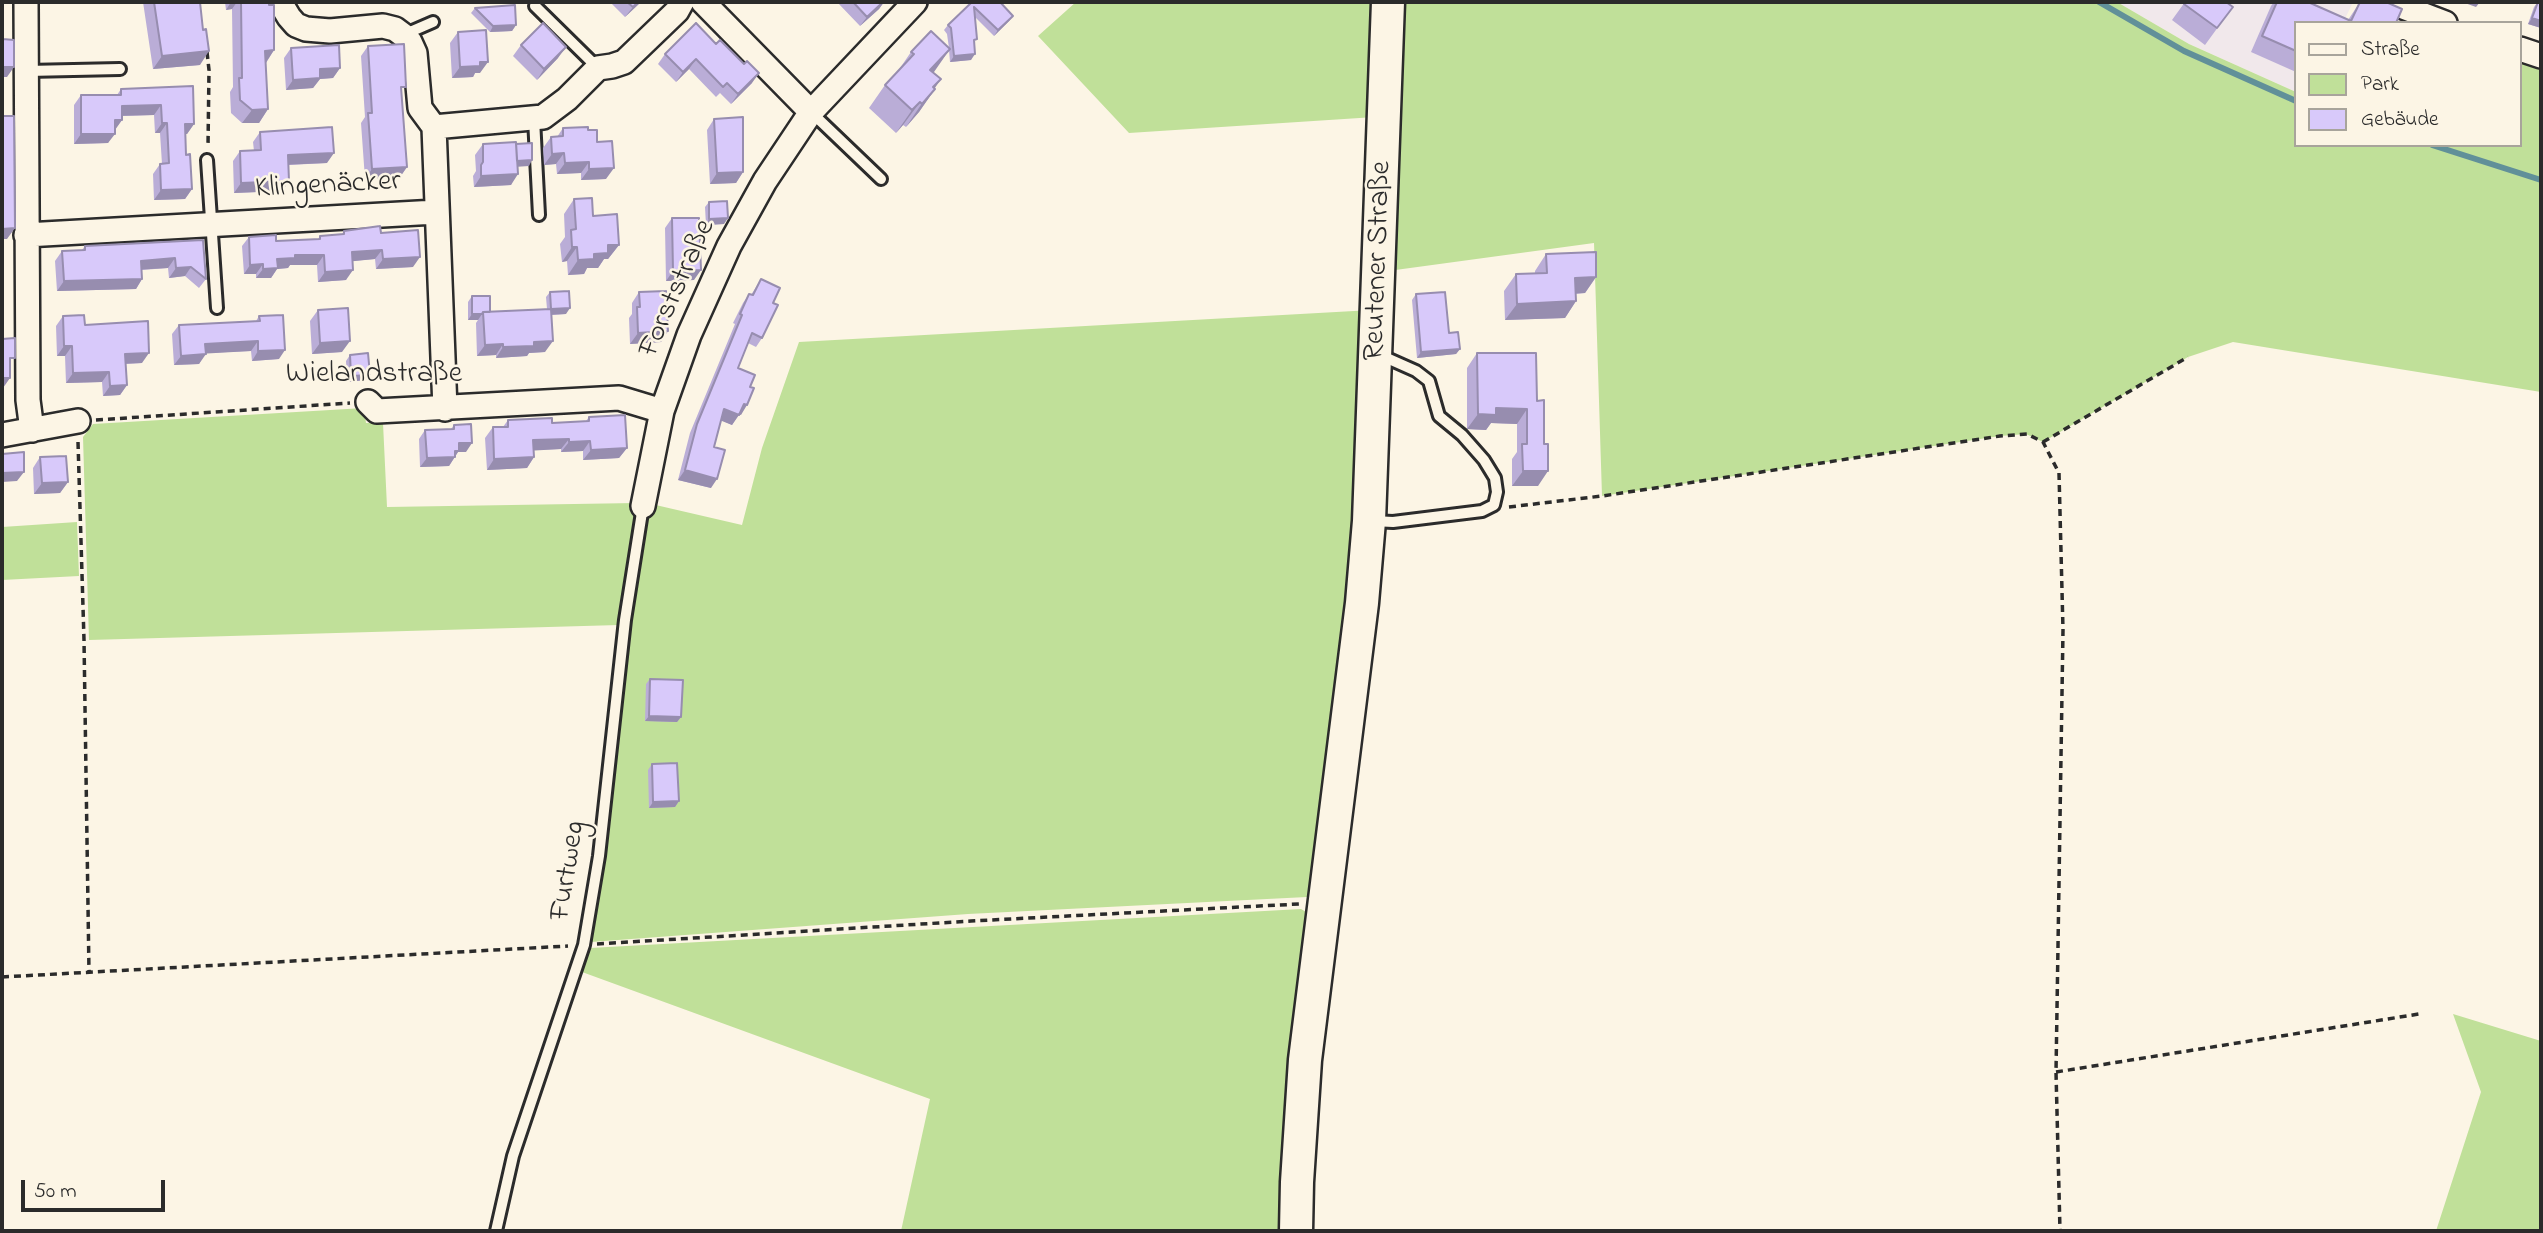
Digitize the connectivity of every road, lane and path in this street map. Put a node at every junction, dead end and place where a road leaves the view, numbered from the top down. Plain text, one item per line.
1 (26, 2) edge
2 (280, 2) edge
3 (682, 2) edge
4 (703, 2) edge
5 (915, 2) edge
6 (1388, 2) edge
7 (2390, 2) edge
8 (536, 6) dead end
9 (2440, 21) edge
10 (433, 22) dead end
11 (403, 35) junction
12 (205, 43) edge
13 (2522, 50) edge
14 (2541, 56) edge
15 (598, 68) junction
16 (121, 69) dead end
17 (27, 71) junction
18 (811, 112) junction
19 (534, 119) junction
20 (433, 127) junction
21 (207, 160) joint
22 (881, 179) dead end
23 (436, 212) junction
24 (539, 215) dead end
25 (211, 225) junction
26 (26, 235) junction
27 (217, 308) dead end
28 (1377, 354) junction
29 (2188, 357) dead end
30 (368, 402) joint
31 (445, 409) junction
32 (662, 411) junction
33 (78, 421) junction
34 (32, 430) junction
35 (2, 435) edge
36 (2043, 442) junction
37 (1494, 505) junction
38 (643, 506) joint
39 (1369, 521) junction
40 (1325, 902) junction
41 (584, 945) junction
42 (89, 972) junction
43 (2, 977) edge
44 (2418, 1014) dead end
45 (2056, 1072) junction
46 (496, 1231) edge
47 (1297, 1231) edge
48 (2060, 1231) edge

1 - 17 street
2 - 11 street
3 - 15 street
4 - 18 street
5 - 18 street, Forststraße
6 - 28 street, Reutener Straße
7 - 9 street
8 - 15 lane
10 - 11 lane
11 - 20 street
12 - 21 path
13 - 14 street
15 - 19 street
16 - 17 lane
17 - 26 street
18 - 22 lane
18 - 32 street, Forststraße
19 - 20 street
19 - 24 lane
20 - 23 street
21 - 25 lane
23 - 25 street, Klingenäcker
23 - 31 street, Klingenäcker
25 - 26 street, Klingenäcker
25 - 27 lane
26 - 34 street
28 - 37 lane
28 - 39 street, Reutener Straße
29 - 36 path
30 - 31 street, Wielandstraße
30 - 33 path, Wielandstraße
31 - 32 street, Wielandstraße
32 - 38 street, Forststraße
33 - 34 street
33 - 42 path
34 - 35 street
36 - 37 path
36 - 45 path
37 - 39 lane
38 - 41 lane, Furtweg
39 - 40 street, Reutener Straße
40 - 41 path
40 - 47 street, Reutener Straße
41 - 42 path
41 - 46 lane, Furtweg
42 - 43 path
44 - 45 path
45 - 48 path

